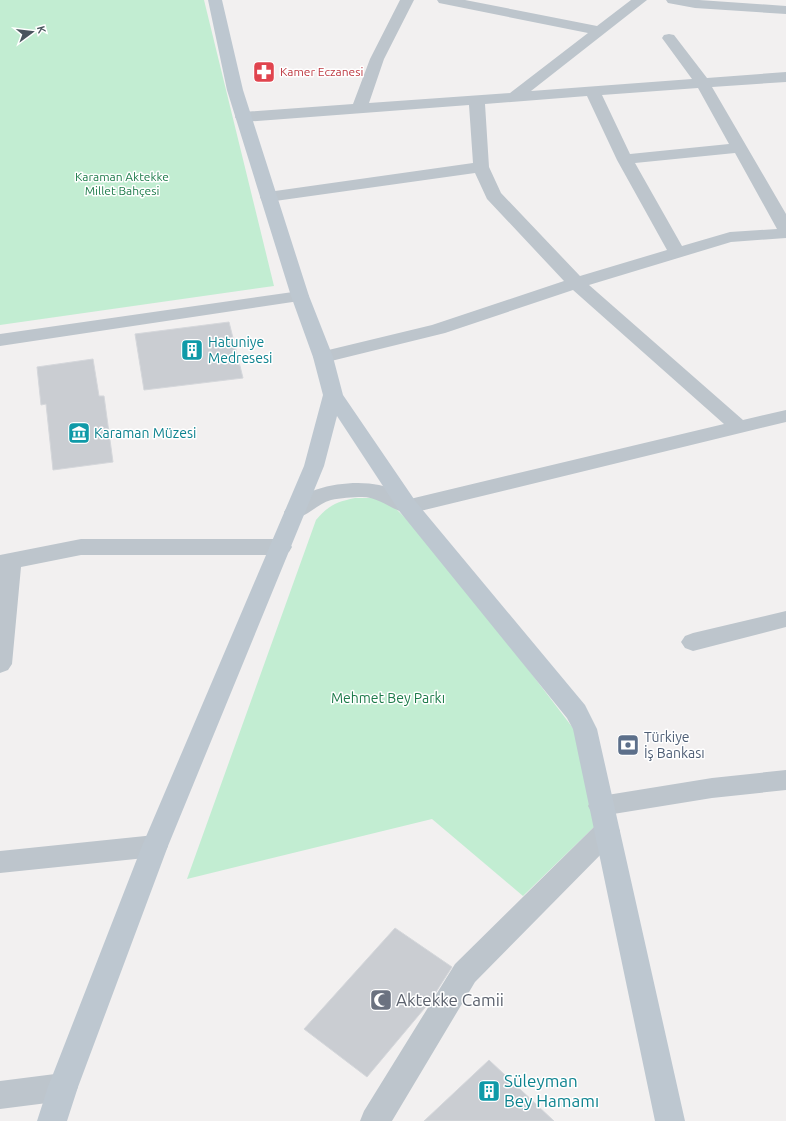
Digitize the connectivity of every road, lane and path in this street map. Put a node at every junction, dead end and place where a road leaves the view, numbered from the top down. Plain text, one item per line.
1 (215, 0) edge
2 (407, 0) edge
3 (444, 0) edge
4 (640, 0) edge
5 (673, 0) edge
6 (786, 10) edge
7 (598, 32) junction
8 (669, 38) dead end
9 (786, 78) edge
10 (703, 84) junction
11 (593, 92) junction
12 (514, 98) junction
13 (477, 100) junction
14 (359, 109) junction
15 (243, 117) junction
16 (739, 148) junction
17 (625, 160) junction
18 (481, 167) junction
19 (268, 197) junction
20 (783, 236) edge
21 (677, 252) junction
22 (576, 282) junction
23 (300, 296) junction
24 (0, 340) edge
25 (323, 357) junction
26 (333, 394) junction
27 (786, 416) edge
28 (740, 428) junction
29 (408, 507) junction
30 (295, 512) junction
31 (281, 547) junction
32 (5, 562) edge
33 (786, 619) edge
34 (693, 642) dead end
35 (0, 664) edge
36 (786, 780) edge
37 (604, 818) junction
38 (155, 846) junction
39 (0, 862) edge
40 (63, 1087) junction
41 (0, 1095) edge
42 (52, 1121) edge
43 (375, 1121) edge
44 (670, 1121) edge

1 - 15 main road
2 - 14 street
3 - 7 street
4 - 7 street
5 - 6 street
7 - 12 street
8 - 10 street
9 - 10 street
10 - 11 street
10 - 16 street
11 - 12 street
11 - 17 street
12 - 13 street
13 - 14 street
13 - 18 street
14 - 15 street
15 - 19 main road
16 - 17 street
16 - 20 street
17 - 21 street
18 - 19 street
18 - 22 street
19 - 23 main road
20 - 21 street
21 - 22 street
22 - 25 street
22 - 28 street
23 - 24 street
23 - 25 main road
25 - 26 main road
26 - 29 main road
26 - 30 main road
27 - 28 street
28 - 29 street
29 - 30 street
29 - 37 main road
30 - 31 main road
31 - 32 street
31 - 38 main road
32 - 35 street
33 - 34 street
36 - 37 street
37 - 43 street
37 - 44 main road
38 - 39 street
38 - 40 main road
40 - 41 street
40 - 42 main road

